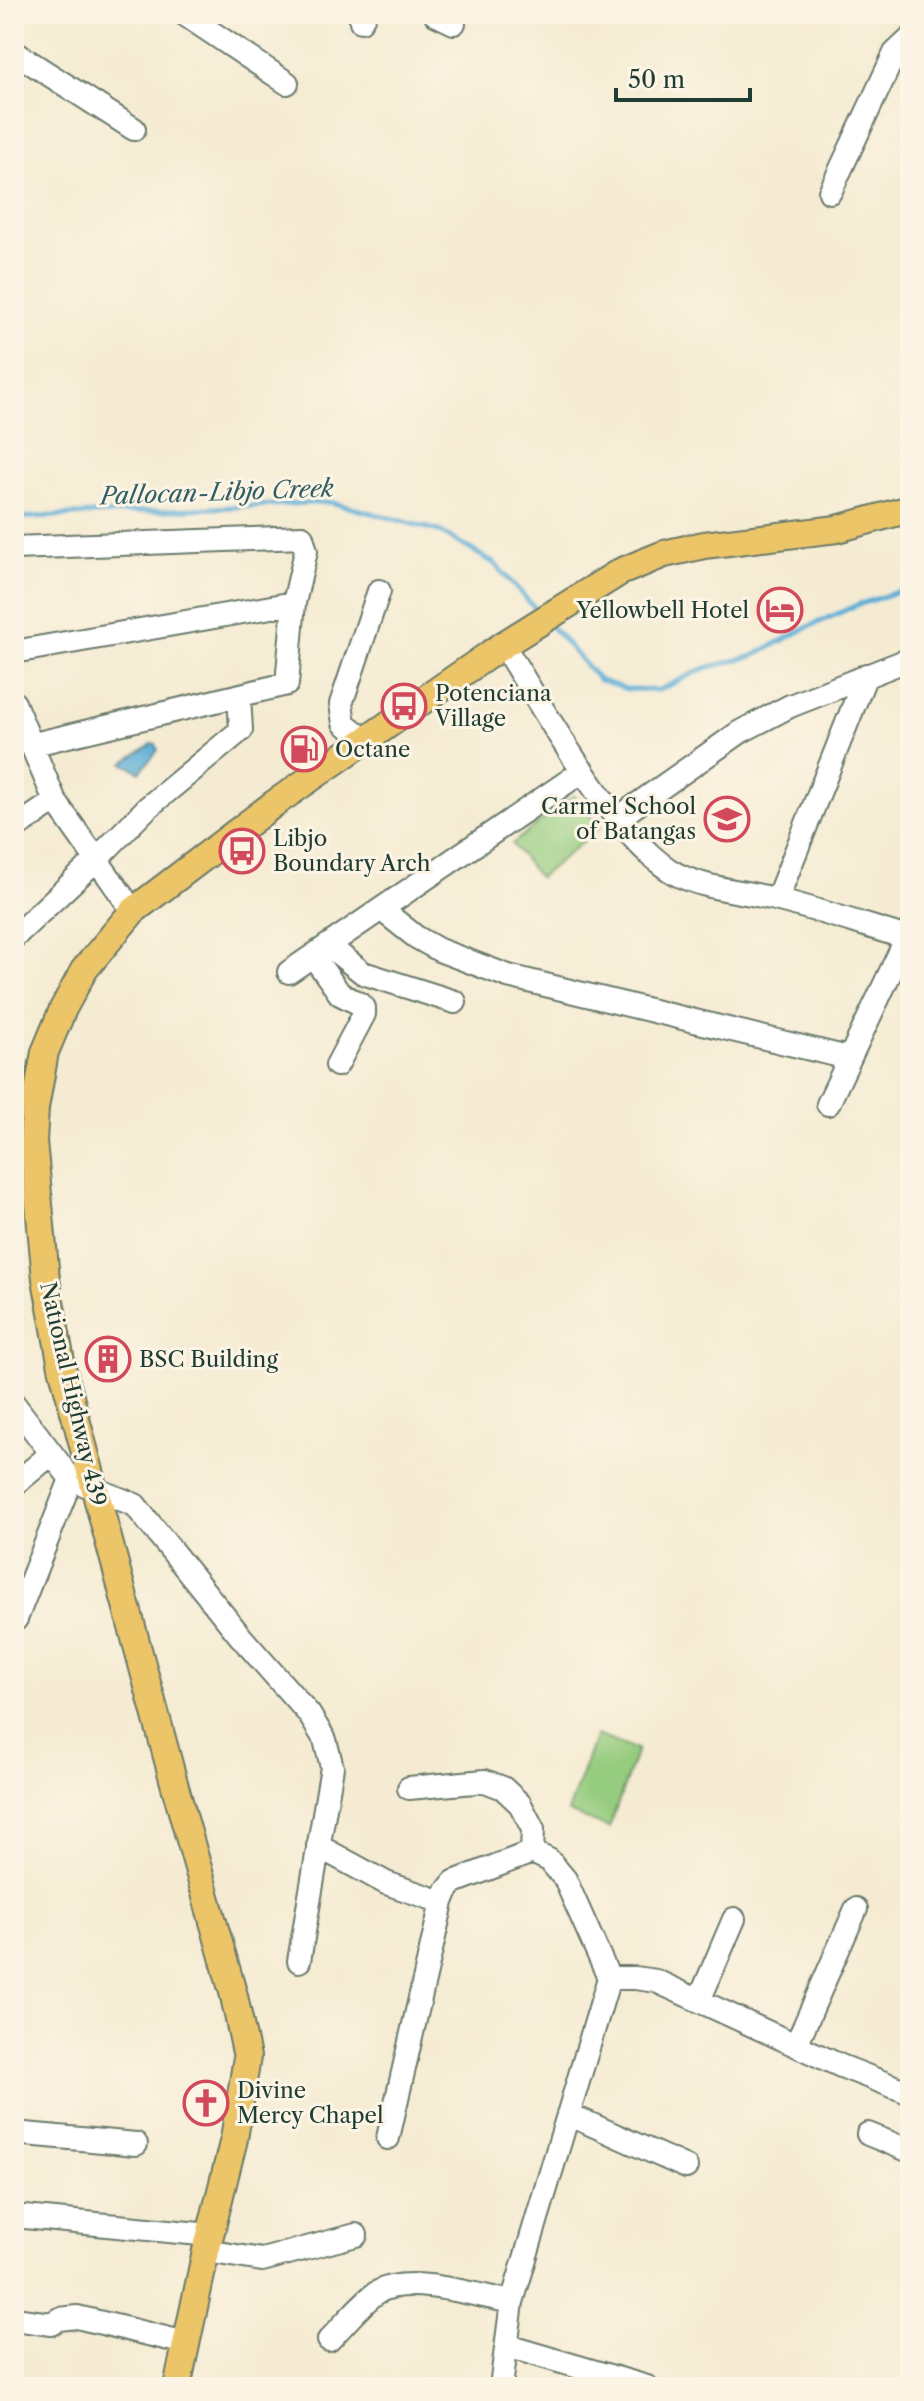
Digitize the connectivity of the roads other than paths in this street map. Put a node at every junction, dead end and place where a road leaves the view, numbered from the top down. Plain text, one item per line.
1 (184, 14) edge
2 (910, 39) edge
3 (14, 52) edge
4 (287, 83) dead end
5 (134, 129) dead end
6 (830, 192) dead end
7 (910, 509) edge
8 (14, 548) edge
9 (379, 591) dead end
10 (294, 603) junction
11 (512, 639) junction
12 (14, 652) edge
13 (910, 659) edge
14 (866, 675) junction
15 (239, 696) junction
16 (14, 703) edge
17 (365, 740) junction
18 (30, 745) junction
19 (583, 771) junction
20 (55, 801) junction
21 (618, 818) junction
22 (14, 829) edge
23 (95, 861) junction
24 (777, 899) junction
25 (382, 910) junction
26 (133, 911) junction
27 (908, 934) edge
28 (14, 937) edge
29 (321, 951) junction
30 (289, 972) dead end
31 (455, 1002) dead end
32 (848, 1058) junction
33 (337, 1065) dead end
34 (828, 1104) dead end
35 (23, 1148) edge
36 (17, 1415) edge
37 (51, 1454) junction
38 (82, 1484) junction
39 (14, 1485) edge
40 (16, 1619) dead end
41 (409, 1788) dead end
42 (318, 1846) junction
43 (532, 1852) junction
44 (442, 1902) junction
45 (856, 1909) dead end
46 (734, 1919) dead end
47 (299, 1961) dead end
48 (609, 1978) junction
49 (699, 2001) junction
50 (796, 2045) junction
51 (910, 2093) edge
52 (568, 2114) junction
53 (14, 2133) edge
54 (868, 2134) dead end
55 (388, 2138) dead end
56 (136, 2144) dead end
57 (910, 2151) edge
58 (686, 2167) dead end
59 (14, 2216) edge
60 (356, 2235) dead end
61 (208, 2243) junction
62 (512, 2302) junction
63 (14, 2319) edge
64 (329, 2340) dead end
65 (186, 2343) junction
66 (507, 2346) junction
67 (177, 2387) edge
68 (501, 2387) edge
69 (647, 2387) edge

1 - 4 street
2 - 6 street
3 - 5 street
7 - 11 main road, National Highway 439
8 - 10 street
9 - 17 street
10 - 12 street
10 - 15 street
11 - 17 main road, National Highway 439
11 - 19 street
13 - 14 street
14 - 21 street
14 - 24 street
15 - 18 street
15 - 23 street
16 - 18 street
17 - 26 main road, National Highway 439
18 - 20 street
19 - 21 street
19 - 25 street
20 - 22 street
20 - 23 street
21 - 24 street
23 - 26 street
23 - 28 street
24 - 27 street
25 - 29 street
25 - 32 street
26 - 35 main road, National Highway 439
27 - 32 street
29 - 30 street
29 - 31 street
29 - 33 street
32 - 34 street
35 - 38 main road, National Highway 439
36 - 37 street
37 - 38 street
37 - 39 street
38 - 40 street
38 - 42 street
38 - 61 main road, National Highway 439
41 - 43 street
42 - 44 street
42 - 47 street
43 - 44 street
43 - 48 street
44 - 55 street
45 - 50 street
46 - 49 street
48 - 49 street
48 - 52 street
49 - 50 street
50 - 51 street
52 - 58 street
52 - 62 street
53 - 56 street
54 - 57 street
59 - 61 street
60 - 61 street
61 - 65 main road, National Highway 439
62 - 64 street
62 - 66 street
63 - 65 street
65 - 67 main road, National Highway 439
66 - 68 street
66 - 69 street

